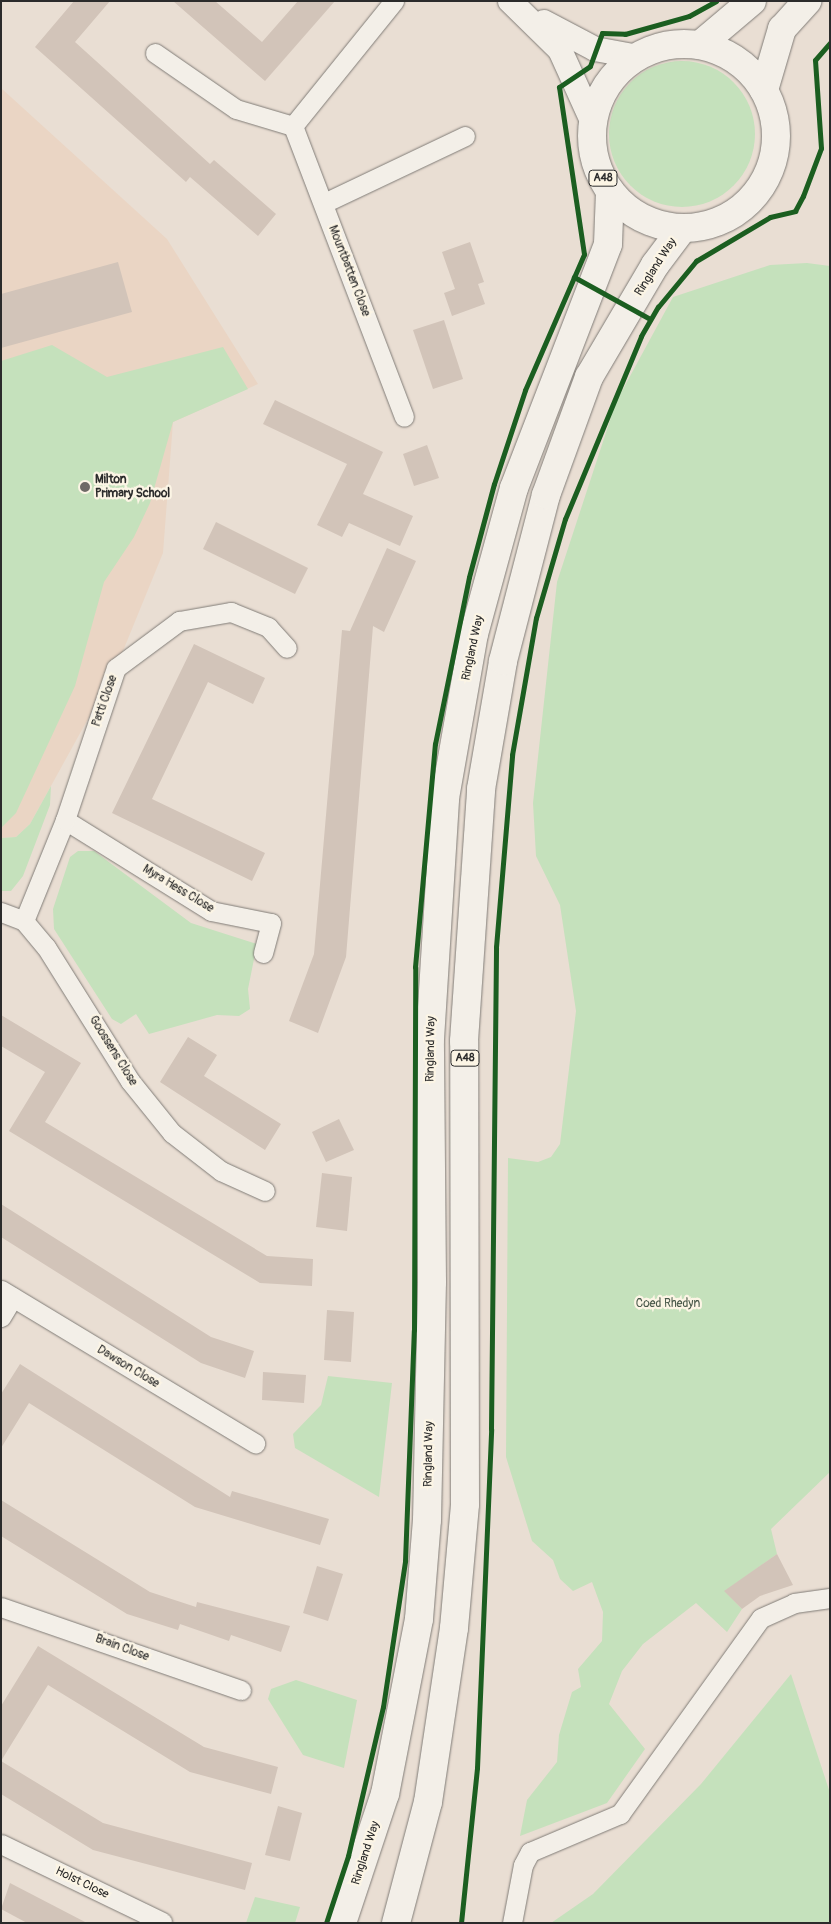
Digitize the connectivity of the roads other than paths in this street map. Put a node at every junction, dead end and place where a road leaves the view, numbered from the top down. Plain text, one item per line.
1 (394, 1) edge
2 (512, 1) edge
3 (752, 1) edge
4 (807, 1) edge
5 (700, 45) junction
6 (155, 53) dead end
7 (638, 57) junction
8 (764, 90) junction
9 (593, 123) junction
10 (292, 126) junction
11 (465, 136) dead end
12 (610, 191) junction
13 (324, 203) junction
14 (682, 228) junction
15 (404, 416) dead end
16 (287, 648) dead end
17 (65, 820) junction
18 (1, 912) edge
19 (24, 921) junction
20 (263, 953) dead end
21 (265, 1191) dead end
22 (7, 1294) edge
23 (1, 1317) edge
24 (255, 1444) dead end
25 (830, 1598) edge
26 (1, 1607) edge
27 (241, 1690) dead end
28 (1, 1844) edge
29 (409, 1887) junction
30 (162, 1922) edge
31 (342, 1923) edge
32 (396, 1923) edge
33 (404, 1923) edge
34 (512, 1923) edge

1 - 10 street
2 - 7 street
2 - 9 street
3 - 5 main road
4 - 8 main road
5 - 7 main road, A48
5 - 8 main road, A48
6 - 10 street
7 - 9 main road, A48
8 - 14 main road, A48
9 - 12 main road, A48
10 - 13 street, Mountbatten Close
11 - 13 street
12 - 14 main road, A48
12 - 31 main road, Ringland Way / A48
13 - 15 street, Mountbatten Close
14 - 29 main road, Ringland Way / A48
16 - 17 street, Patti Close
17 - 19 street, Patti Close
17 - 20 street, Myra Hess Close
18 - 19 street
19 - 21 street, Goossens Close
22 - 23 street
22 - 24 street, Dawson Close
25 - 34 street
26 - 27 street, Brain Close
28 - 30 street, Holst Close
29 - 32 main road, Ringland Way / A48
29 - 33 street

